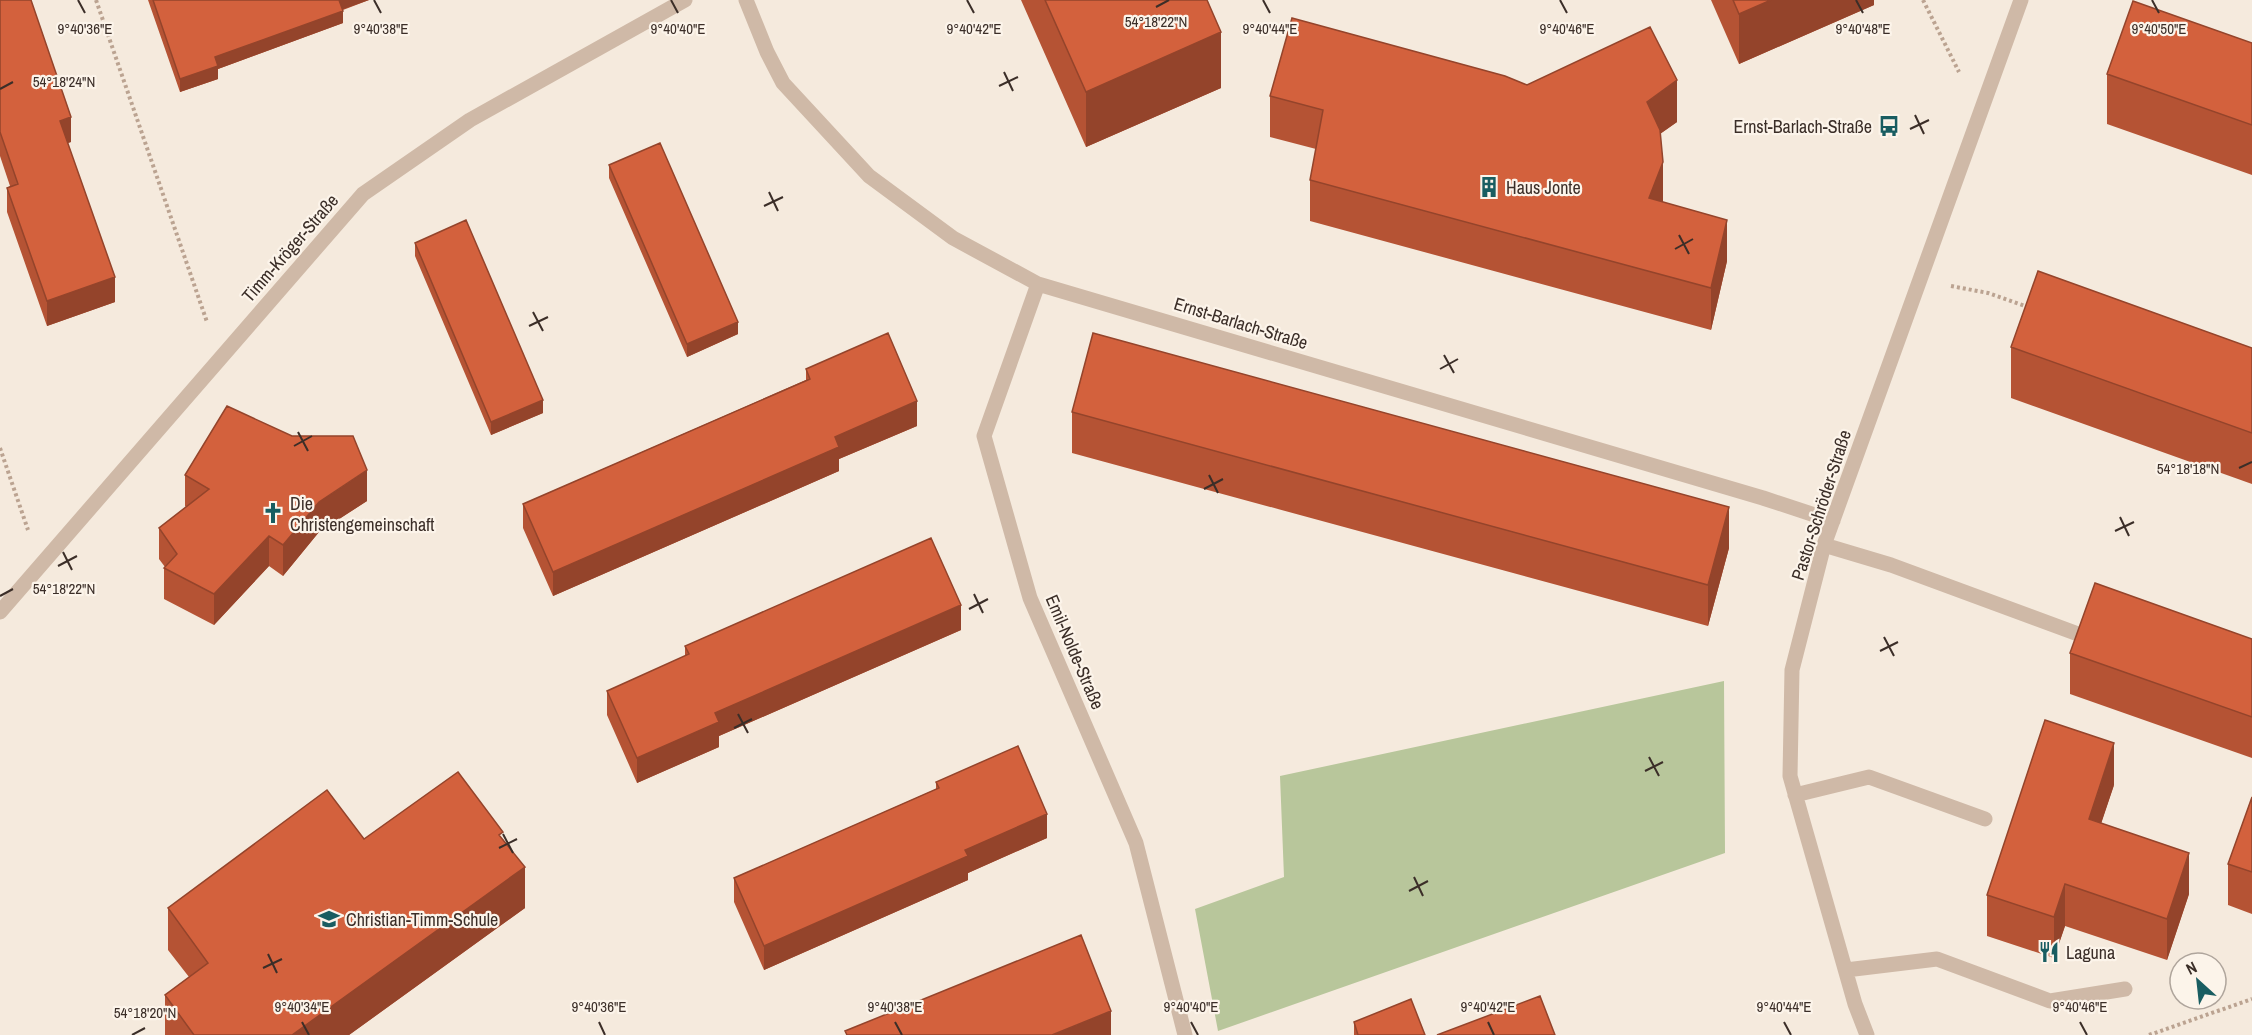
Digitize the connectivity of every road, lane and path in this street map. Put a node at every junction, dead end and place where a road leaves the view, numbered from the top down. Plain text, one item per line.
1 (96, 0) edge
2 (685, 0) edge
3 (746, 0) edge
4 (1923, 0) edge
5 (2021, 0) edge
6 (1980, 117) junction
7 (1921, 280) junction
8 (1038, 284) junction
9 (2032, 309) edge
10 (220, 359) junction
11 (0, 448) edge
12 (1833, 521) junction
13 (1824, 544) junction
14 (40, 566) junction
15 (0, 612) edge
16 (2078, 634) edge
17 (1795, 795) junction
18 (1984, 819) dead end
19 (1846, 970) junction
20 (2125, 989) dead end
21 (2252, 999) edge
22 (1185, 1035) edge
23 (1867, 1035) edge
24 (2149, 1035) edge

1 - 10 path
2 - 10 street, Timm-Kröger-Straße
3 - 8 street, Ernst-Barlach-Straße
4 - 6 path
5 - 6 street, Pastor-Schröder-Straße
6 - 7 street, Pastor-Schröder-Straße
7 - 9 path
7 - 12 street, Pastor-Schröder-Straße
8 - 12 street, Ernst-Barlach-Straße
8 - 22 street, Emil-Nolde-Straße
10 - 14 street, Timm-Kröger-Straße
11 - 14 path
12 - 13 street, Pastor-Schröder-Straße
13 - 16 street
13 - 17 street, Pastor-Schröder-Straße
14 - 15 street, Timm-Kröger-Straße
17 - 18 street
17 - 19 street, Pastor-Schröder-Straße
19 - 20 street
19 - 23 street, Pastor-Schröder-Straße
21 - 24 path

